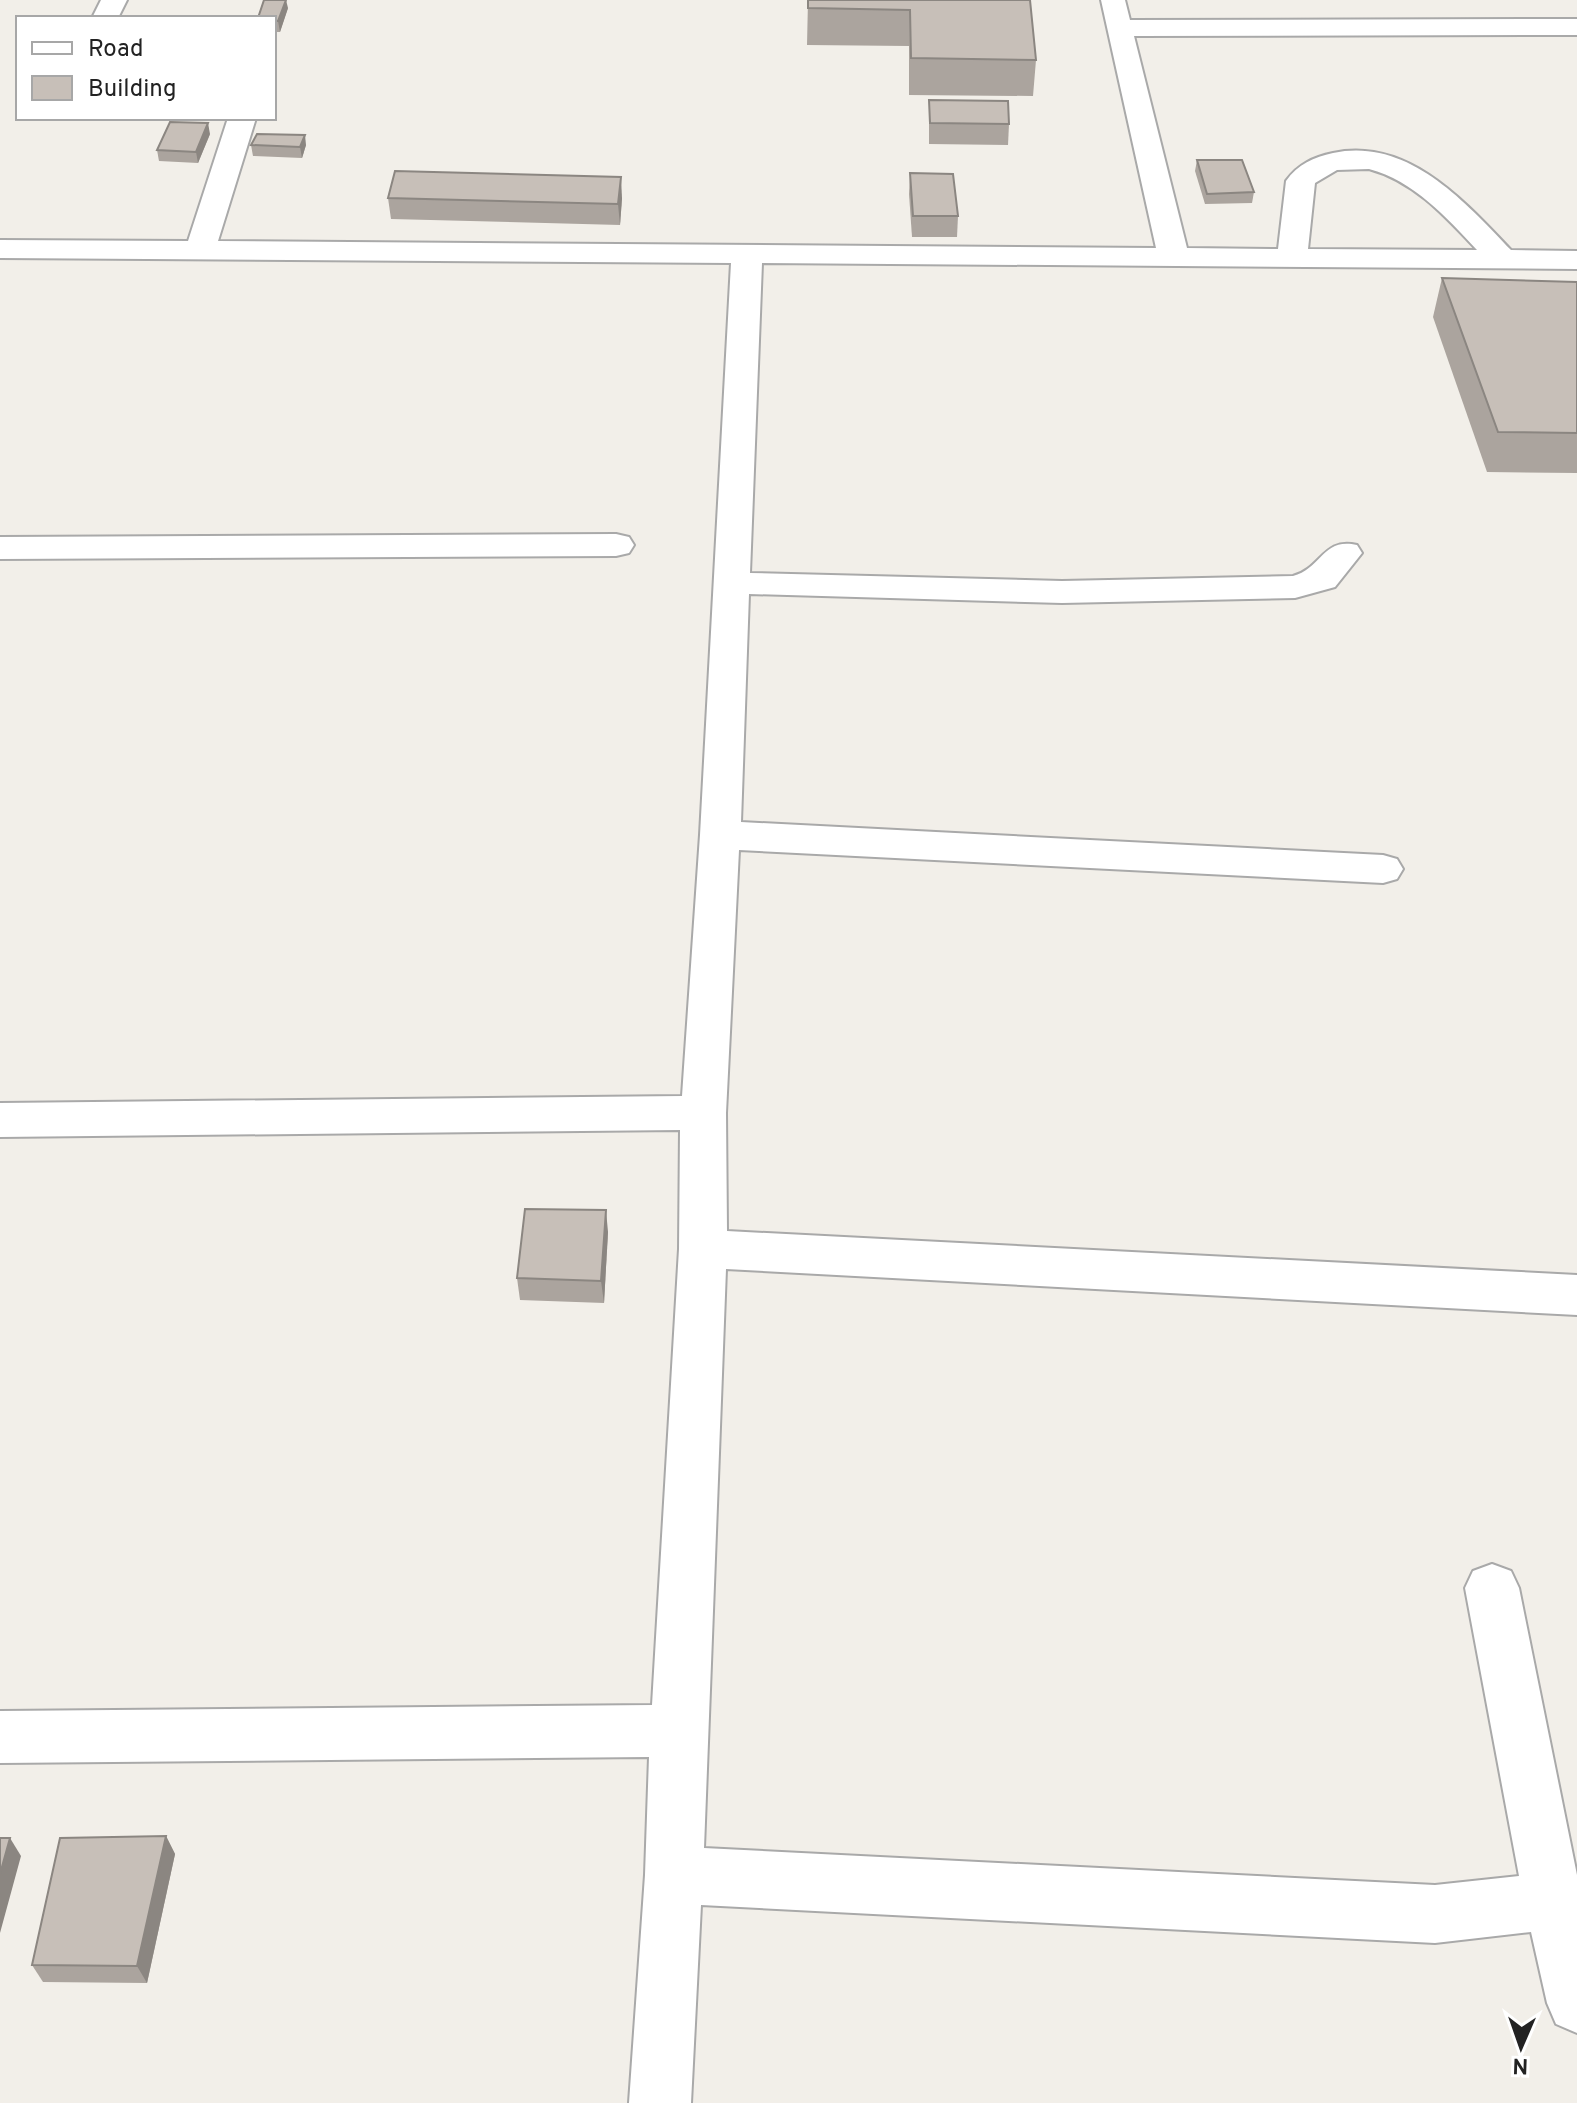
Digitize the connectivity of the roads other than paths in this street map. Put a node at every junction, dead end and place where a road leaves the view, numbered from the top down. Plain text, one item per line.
1 (1113, 0) edge
2 (1577, 27) edge
3 (1119, 28) junction
4 (241, 120) edge
5 (201, 248) junction
6 (0, 249) edge
7 (747, 254) junction
8 (1173, 255) junction
9 (1292, 257) junction
10 (1502, 259) junction
11 (1577, 260) edge
12 (616, 545) dead end
13 (0, 548) edge
14 (1344, 553) dead end
15 (730, 583) junction
16 (720, 835) junction
17 (1383, 869) dead end
18 (703, 1113) junction
19 (0, 1120) edge
20 (703, 1249) junction
21 (1577, 1295) edge
22 (1492, 1588) dead end
23 (678, 1731) junction
24 (0, 1737) edge
25 (674, 1875) junction
26 (1553, 1901) junction
27 (1577, 2003) edge
28 (660, 2103) edge

1 - 3 street
2 - 3 street
3 - 8 street
4 - 5 street
5 - 6 street
5 - 7 street
7 - 8 street
7 - 15 street
8 - 9 street
9 - 10 street
9 - 10 street
10 - 11 street
12 - 13 street
14 - 15 street
15 - 16 street
16 - 17 street
16 - 18 street
18 - 19 street
18 - 20 street
20 - 21 street
20 - 23 street
22 - 26 street
23 - 24 street
23 - 25 street
25 - 26 street
25 - 28 street
26 - 27 street

